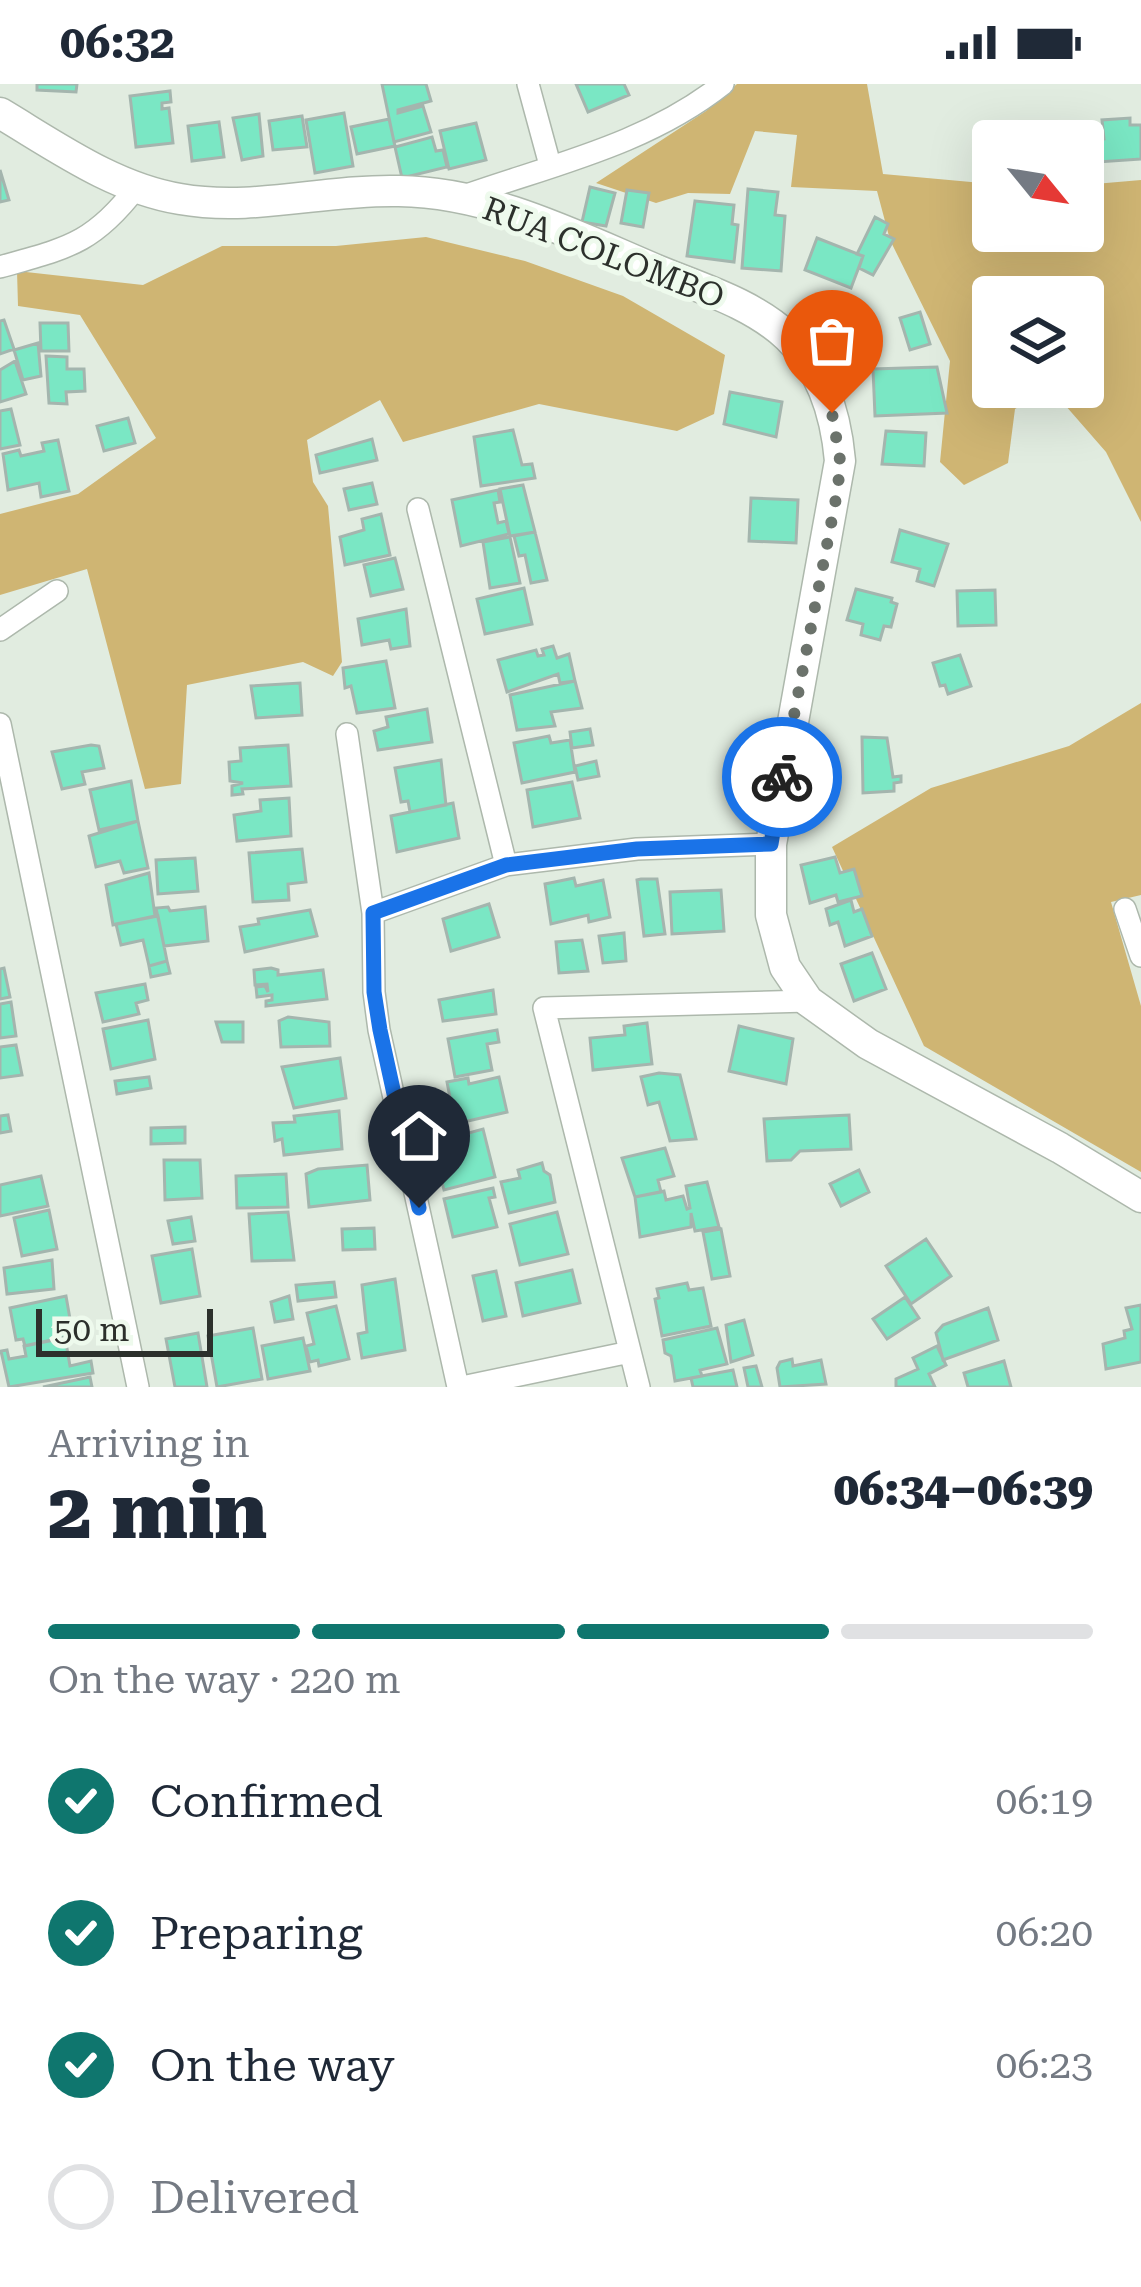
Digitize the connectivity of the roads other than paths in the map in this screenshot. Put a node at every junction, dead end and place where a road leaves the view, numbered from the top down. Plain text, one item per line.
1 (528, 84) edge
2 (723, 84) edge
3 (0, 113) edge
4 (550, 165) junction
5 (136, 188) junction
6 (458, 198) junction
7 (0, 267) edge
8 (418, 509) dead end
9 (57, 591) dead end
10 (0, 629) edge
11 (0, 724) edge
12 (347, 734) dead end
13 (771, 844) junction
14 (506, 865) junction
15 (1125, 909) dead end
16 (373, 913) junction
17 (1141, 956) edge
18 (808, 1001) junction
19 (1141, 1198) edge
20 (630, 1352) junction
21 (138, 1387) edge
22 (460, 1387) edge
23 (639, 1387) edge

1 - 4 street
2 - 4 street
3 - 5 street, RUA COLOMBO
4 - 6 street
5 - 6 street, RUA COLOMBO
5 - 7 street
6 - 13 street, RUA COLOMBO
8 - 14 street
9 - 10 street
11 - 21 street
12 - 16 street
13 - 14 street
13 - 18 street, RUA COLOMBO
14 - 16 street
15 - 17 street
16 - 22 street
18 - 19 street, RUA COLOMBO
18 - 20 street
20 - 22 street
20 - 23 street

